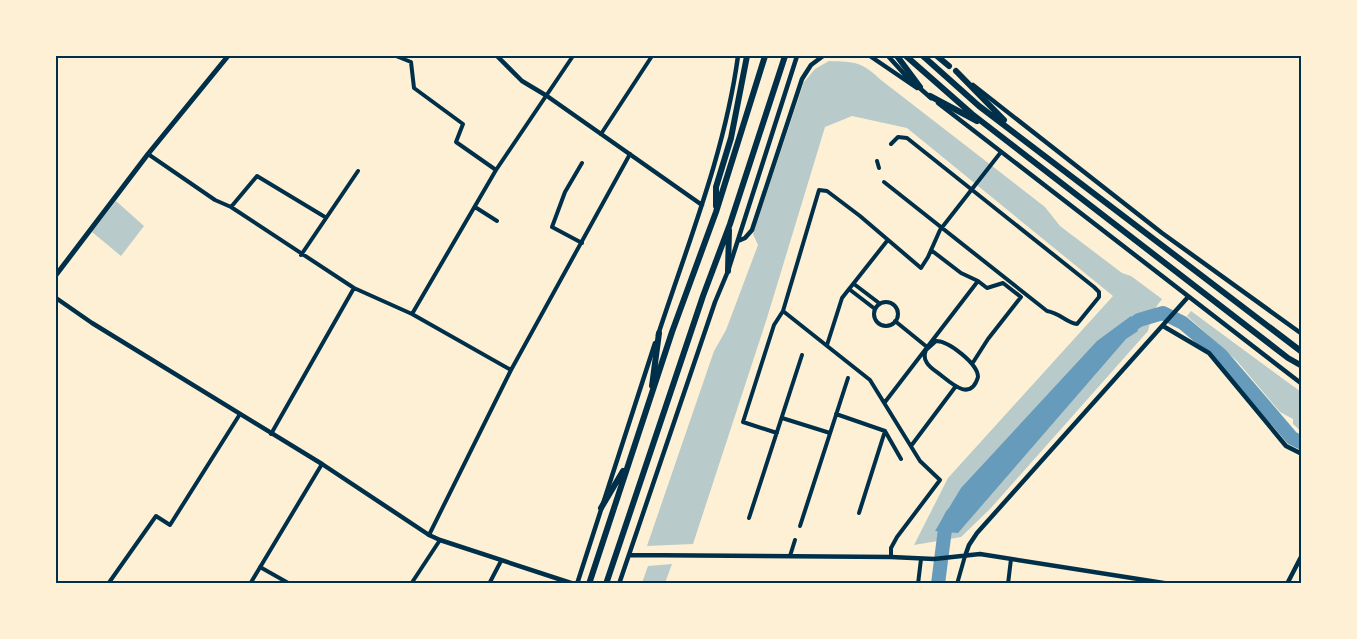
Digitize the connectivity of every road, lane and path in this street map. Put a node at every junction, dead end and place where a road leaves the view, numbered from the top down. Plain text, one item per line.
1 (228, 56) edge
2 (396, 56) edge
3 (497, 56) edge
4 (573, 56) edge
5 (652, 56) edge
6 (738, 56) edge
7 (747, 56) edge
8 (765, 56) edge
9 (785, 56) edge
10 (797, 56) edge
11 (823, 56) edge
12 (870, 56) edge
13 (888, 56) edge
14 (897, 56) edge
15 (906, 56) edge
16 (923, 56) edge
17 (938, 56) edge
18 (949, 66) joint
19 (956, 71) junction
20 (920, 87) junction
21 (548, 96) junction
22 (930, 96) junction
23 (1012, 129) junction
24 (995, 131) junction
25 (601, 134) junction
26 (891, 144) dead end
27 (1001, 152) junction
28 (148, 154) junction
29 (630, 154) junction
30 (878, 161) dead end
31 (582, 163) dead end
32 (879, 168) dead end
33 (496, 170) junction
34 (358, 171) dead end
35 (884, 182) dead end
36 (972, 189) junction
37 (702, 205) junction
38 (231, 207) junction
39 (474, 207) junction
40 (716, 212) junction
41 (325, 217) junction
42 (497, 221) dead end
43 (730, 224) junction
44 (942, 228) junction
45 (887, 240) junction
46 (738, 241) junction
47 (582, 243) junction
48 (931, 250) junction
49 (301, 255) junction
50 (729, 271) junction
51 (56, 275) edge
52 (978, 281) junction
53 (854, 284) junction
54 (354, 288) junction
55 (849, 289) junction
56 (1188, 297) junction
57 (56, 298) edge
58 (879, 304) junction
59 (875, 309) junction
60 (783, 311) junction
61 (412, 314) junction
62 (895, 321) junction
63 (1165, 324) junction
64 (659, 333) junction
65 (1302, 334) edge
66 (827, 345) junction
67 (927, 347) junction
68 (1302, 352) edge
69 (802, 355) dead end
70 (1288, 358) junction
71 (972, 364) junction
72 (1302, 366) edge
73 (511, 370) junction
74 (1302, 370) edge
75 (848, 378) dead end
76 (1302, 384) edge
77 (956, 386) junction
78 (651, 399) junction
79 (885, 402) junction
80 (240, 414) junction
81 (836, 414) junction
82 (782, 418) junction
83 (885, 431) junction
84 (777, 433) junction
85 (830, 433) junction
86 (271, 434) junction
87 (911, 446) junction
88 (1302, 454) edge
89 (901, 459) dead end
90 (630, 460) junction
91 (322, 464) junction
92 (601, 508) junction
93 (859, 513) dead end
94 (749, 518) dead end
95 (800, 526) dead end
96 (429, 535) junction
97 (440, 540) junction
98 (795, 540) dead end
99 (629, 555) junction
100 (965, 555) junction
101 (1302, 555) edge
102 (790, 556) junction
103 (891, 557) junction
104 (921, 559) junction
105 (1011, 559) junction
106 (501, 561) junction
107 (260, 567) junction
108 (108, 584) edge
109 (250, 584) edge
110 (290, 584) edge
111 (411, 584) edge
112 (489, 584) edge
113 (575, 584) edge
114 (589, 584) edge
115 (606, 584) edge
116 (619, 584) edge
117 (918, 584) edge
118 (957, 584) edge
119 (1008, 584) edge
120 (1170, 584) edge
121 (1287, 584) edge

1 - 28 main road
2 - 33 street
3 - 21 street
4 - 21 street
5 - 25 street
6 - 37 street
7 - 40 highway
8 - 40 highway
9 - 43 highway
10 - 46 street
11 - 46 street
12 - 22 street
13 - 20 street
14 - 20 highway
15 - 24 highway
16 - 23 highway
17 - 18 highway
18 - 19 street
19 - 23 highway
19 - 65 street
20 - 22 street
21 - 25 street
21 - 33 street
22 - 24 highway
22 - 27 street
23 - 68 highway
24 - 70 highway
25 - 29 street
26 - 36 street
27 - 36 street
27 - 56 street
28 - 38 street
28 - 51 main road
29 - 37 street
29 - 47 street
30 - 32 street
31 - 47 street
33 - 39 street
34 - 41 street
35 - 44 street
36 - 44 street
36 - 44 street
37 - 64 street
38 - 41 street
38 - 49 street
39 - 42 street
39 - 61 street
40 - 78 highway
41 - 49 street
43 - 50 highway
43 - 115 highway
44 - 48 street
45 - 48 street
45 - 53 street
45 - 60 street
46 - 50 street
47 - 73 street
48 - 52 street
49 - 54 street
50 - 99 street
52 - 67 street
52 - 71 street
53 - 55 street
53 - 58 street
54 - 61 street
54 - 86 street
55 - 59 street
55 - 66 street
56 - 63 street
56 - 76 street
57 - 80 street
58 - 59 street
58 - 62 street
59 - 62 street
60 - 66 street
60 - 84 street
61 - 73 street
62 - 67 street
63 - 88 street
63 - 100 street
64 - 78 highway
64 - 92 street
66 - 79 street
67 - 71 street
67 - 77 street
67 - 79 street
69 - 82 street
70 - 72 highway
70 - 74 highway
71 - 77 street
73 - 96 street
75 - 81 street
77 - 87 street
78 - 90 highway
79 - 87 street
80 - 86 street
80 - 108 street
81 - 83 street
81 - 85 street
82 - 84 street
82 - 85 street
83 - 89 street
83 - 93 street
84 - 94 street
85 - 95 street
86 - 91 street
87 - 103 street
90 - 92 highway
90 - 114 highway
91 - 96 street
91 - 107 street
92 - 113 street
96 - 97 street
97 - 106 street
97 - 111 street
98 - 102 street
99 - 102 street
99 - 116 street
100 - 104 street
100 - 105 street
100 - 118 street
101 - 121 street
102 - 103 street
103 - 104 street
104 - 117 street
105 - 119 street
105 - 120 street
106 - 112 street
106 - 113 street
107 - 109 street
107 - 110 street

